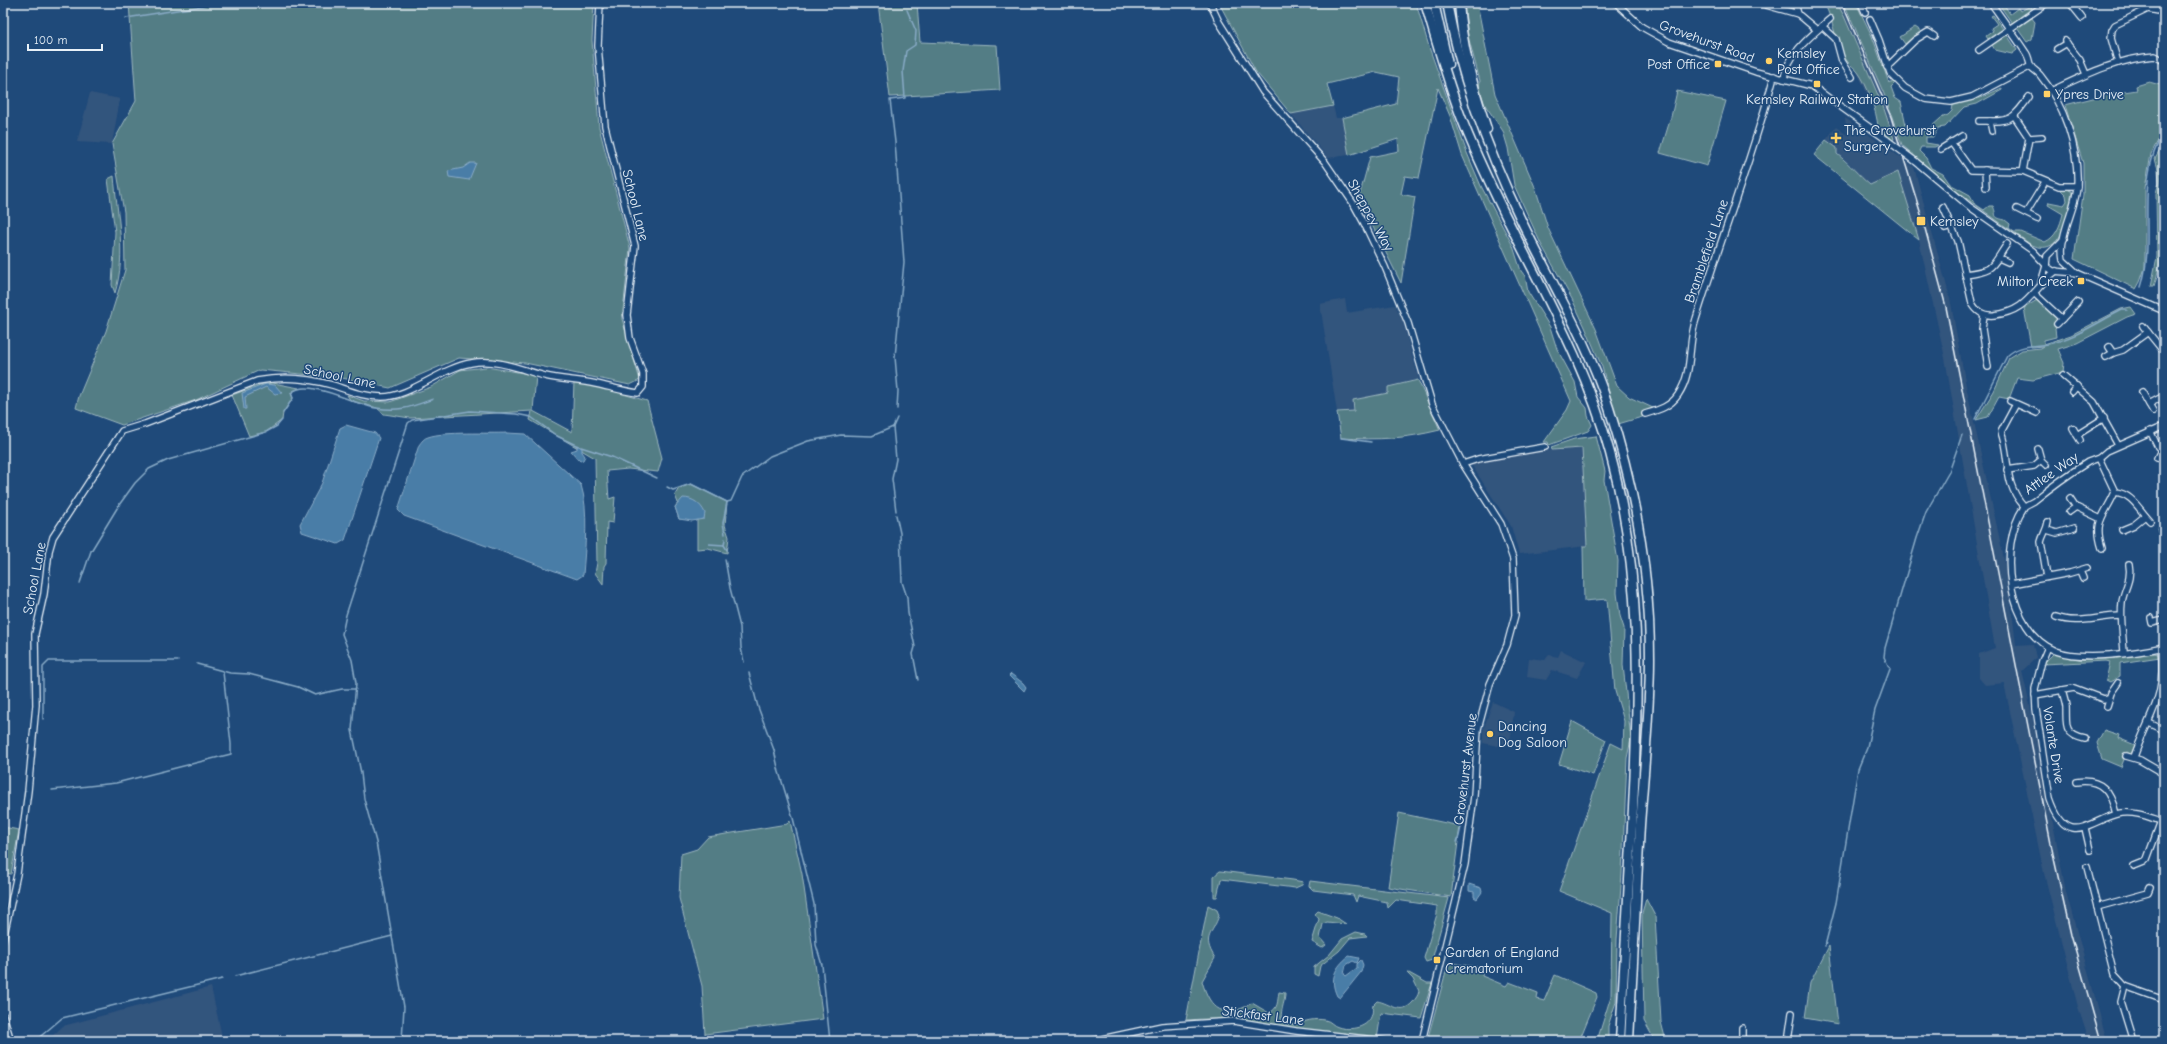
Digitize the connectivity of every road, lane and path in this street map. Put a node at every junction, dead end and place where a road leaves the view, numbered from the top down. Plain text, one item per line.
1 (600, 3) edge
2 (1210, 3) edge
3 (1425, 3) edge
4 (1434, 3) edge
5 (1447, 3) edge
6 (1459, 3) edge
7 (1616, 3) edge
8 (1759, 3) edge
9 (1794, 3) edge
10 (1861, 3) edge
11 (1991, 3) edge
12 (2047, 3) edge
13 (2070, 3) edge
14 (1866, 12) dead end
15 (2164, 12) edge
16 (1798, 14) junction
17 (2082, 18) dead end
18 (1830, 19) dead end
19 (1870, 19) dead end
20 (1820, 28) junction
21 (2010, 29) junction
22 (1934, 36) dead end
23 (1979, 50) dead end
24 (2057, 50) dead end
25 (2164, 61) edge
26 (2118, 63) junction
27 (2031, 66) junction
28 (1848, 68) junction
29 (1887, 68) junction
30 (1842, 72) dead end
31 (2086, 74) junction
32 (1774, 76) junction
33 (1852, 77) dead end
34 (1784, 79) junction
35 (2051, 92) junction
36 (2029, 97) dead end
37 (2015, 117) junction
38 (1980, 121) dead end
39 (1990, 121) junction
40 (1992, 132) dead end
41 (1962, 136) dead end
42 (2042, 137) dead end
43 (2029, 138) junction
44 (1951, 142) junction
45 (1941, 149) dead end
46 (1494, 160) junction
47 (1483, 167) junction
48 (1985, 170) junction
49 (2023, 171) junction
50 (2045, 182) junction
51 (2077, 186) junction
52 (1986, 187) dead end
53 (1943, 208) dead end
54 (2017, 209) dead end
55 (2026, 213) junction
56 (2037, 219) dead end
57 (1952, 225) junction
58 (1945, 228) dead end
59 (2064, 239) junction
60 (2008, 244) dead end
61 (2033, 251) junction
62 (2050, 254) junction
63 (1999, 258) junction
64 (2063, 259) junction
65 (2008, 262) dead end
66 (2046, 265) junction
67 (2057, 271) junction
68 (2077, 273) junction
69 (1965, 274) junction
70 (2040, 287) junction
71 (2035, 294) junction
72 (2078, 302) dead end
73 (2164, 310) edge
74 (1984, 315) junction
75 (2062, 319) junction
76 (2058, 324) dead end
77 (2143, 326) dead end
78 (2148, 332) junction
79 (2110, 347) dead end
80 (2164, 352) edge
81 (2113, 353) junction
82 (1995, 355) dead end
83 (1987, 356) junction
84 (2106, 357) dead end
85 (1988, 367) dead end
86 (2063, 375) dead end
87 (2077, 386) junction
88 (2072, 392) dead end
89 (2142, 392) dead end
90 (2164, 396) edge
91 (2149, 404) junction
92 (2153, 411) dead end
93 (2037, 413) dead end
94 (1645, 414) dead end
95 (2104, 418) junction
96 (2164, 426) edge
97 (2073, 428) dead end
98 (2150, 431) junction
99 (2118, 445) junction
100 (1545, 448) dead end
101 (2038, 449) dead end
102 (2163, 451) edge
103 (2099, 458) junction
104 (2158, 458) dead end
105 (2041, 460) junction
106 (1463, 464) junction
107 (2046, 465) dead end
108 (2007, 470) junction
109 (2115, 492) junction
110 (2070, 498) dead end
111 (2024, 506) junction
112 (2076, 507) junction
113 (2069, 512) dead end
114 (2145, 516) junction
115 (2100, 519) junction
116 (2150, 521) dead end
117 (2048, 522) dead end
118 (2074, 528) dead end
119 (2047, 530) junction
120 (2122, 530) dead end
121 (2102, 548) dead end
122 (2129, 565) dead end
123 (2087, 568) dead end
124 (2080, 571) junction
125 (2047, 577) junction
126 (2083, 578) dead end
127 (2012, 584) junction
128 (2121, 616) junction
129 (2056, 617) dead end
130 (2151, 618) dead end
131 (2164, 620) edge
132 (2048, 647) junction
133 (2163, 647) edge
134 (2124, 652) junction
135 (2164, 680) edge
136 (2118, 682) dead end
137 (2062, 690) junction
138 (2035, 694) junction
139 (2109, 698) junction
140 (2107, 706) dead end
141 (2149, 723) junction
142 (2164, 730) edge
143 (2085, 739) dead end
144 (2126, 756) dead end
145 (2134, 757) junction
146 (2164, 774) edge
147 (2076, 782) dead end
148 (2116, 814) junction
149 (2162, 821) edge
150 (2085, 828) junction
151 (2090, 850) dead end
152 (2134, 866) dead end
153 (2087, 867) dead end
154 (2150, 888) dead end
155 (2097, 907) junction
156 (3, 940) edge
157 (2125, 986) junction
158 (2164, 1000) edge
159 (1792, 1013) dead end
160 (3, 1015) edge
161 (1742, 1028) dead end
162 (11, 1041) edge
163 (1092, 1041) edge
164 (1384, 1041) edge
165 (1422, 1041) edge
166 (1620, 1041) edge
167 (1629, 1041) edge
168 (1742, 1041) edge
169 (1788, 1041) edge
170 (2133, 1041) edge
171 (2155, 1041) edge

1 - 156 street, School Lane
2 - 106 street, Sheppey Way
3 - 47 highway
4 - 47 highway
5 - 46 highway
6 - 46 highway
7 - 32 street, Grovehurst Road
8 - 16 street
9 - 16 street
10 - 14 street
11 - 21 street
12 - 21 street
13 - 17 street
15 - 26 street
16 - 20 street
18 - 20 street
19 - 29 street
20 - 28 street
20 - 34 street
21 - 23 street
21 - 27 street
22 - 29 street
24 - 31 street
25 - 26 street
26 - 31 street
27 - 29 street
27 - 35 street
28 - 30 street
28 - 33 street
31 - 35 street
32 - 34 street, Grovehurst Road
32 - 94 street, Bramblefield Lane
34 - 61 street, Grovehurst Road, bridge
35 - 51 street
36 - 37 street
37 - 39 street
37 - 43 street
38 - 39 street
39 - 40 street
41 - 44 street
42 - 43 street
43 - 49 street
44 - 45 street
44 - 48 street
46 - 167 highway
47 - 166 highway
48 - 49 street
48 - 52 street
49 - 50 street
50 - 51 street
50 - 55 street
51 - 59 street
53 - 57 street
54 - 55 street
55 - 56 street
57 - 58 street
57 - 69 street
59 - 62 street
59 - 64 street
60 - 63 street
61 - 62 street, Grovehurst Road
61 - 66 street, Grovehurst Road
62 - 64 street
62 - 66 street
63 - 65 street
63 - 69 street
64 - 67 street
64 - 68 street
66 - 67 street
66 - 70 street
67 - 68 street
67 - 70 street
68 - 73 street
69 - 74 street
70 - 71 street
71 - 74 street
71 - 75 street
72 - 75 street
74 - 83 street
75 - 76 street
77 - 78 street
78 - 80 street
78 - 81 street
79 - 81 street
81 - 84 street
82 - 83 street
83 - 85 street
86 - 87 street
87 - 88 street
87 - 95 street
89 - 91 street
90 - 91 street
91 - 92 street
93 - 108 street
95 - 97 street
95 - 99 street
96 - 98 street, Attlee Way
98 - 99 street, Attlee Way
98 - 102 street
99 - 103 street, Attlee Way
100 - 106 street
101 - 105 street
102 - 104 street
103 - 109 street
103 - 111 street, Attlee Way
105 - 107 street
105 - 108 street
106 - 165 street, Grovehurst Avenue
108 - 111 street
109 - 114 street
109 - 115 street
110 - 112 street
111 - 127 street, Attlee Way
112 - 113 street
112 - 115 street
114 - 116 street
114 - 120 street
115 - 121 street
117 - 119 street
118 - 119 street
119 - 125 street
122 - 128 street
123 - 124 street
124 - 125 street
124 - 126 street
125 - 127 street
127 - 132 street, Attlee Way
128 - 129 street
128 - 134 street
130 - 131 street
132 - 134 street, Attlee Way
132 - 138 street, Volante Drive
133 - 134 street, Attlee Way
133 - 135 street
135 - 141 street
136 - 139 street
137 - 138 street
137 - 139 street
137 - 143 street
138 - 150 street, Volante Drive
139 - 140 street
141 - 142 street
141 - 145 street
144 - 145 street
145 - 146 street
147 - 148 street
148 - 149 street
148 - 150 street
149 - 152 street
150 - 151 street
153 - 155 street
154 - 155 street
155 - 157 street
157 - 158 street
157 - 170 street
159 - 169 street
160 - 162 street
161 - 168 street
163 - 164 street, Stickfast Lane
170 - 171 street

